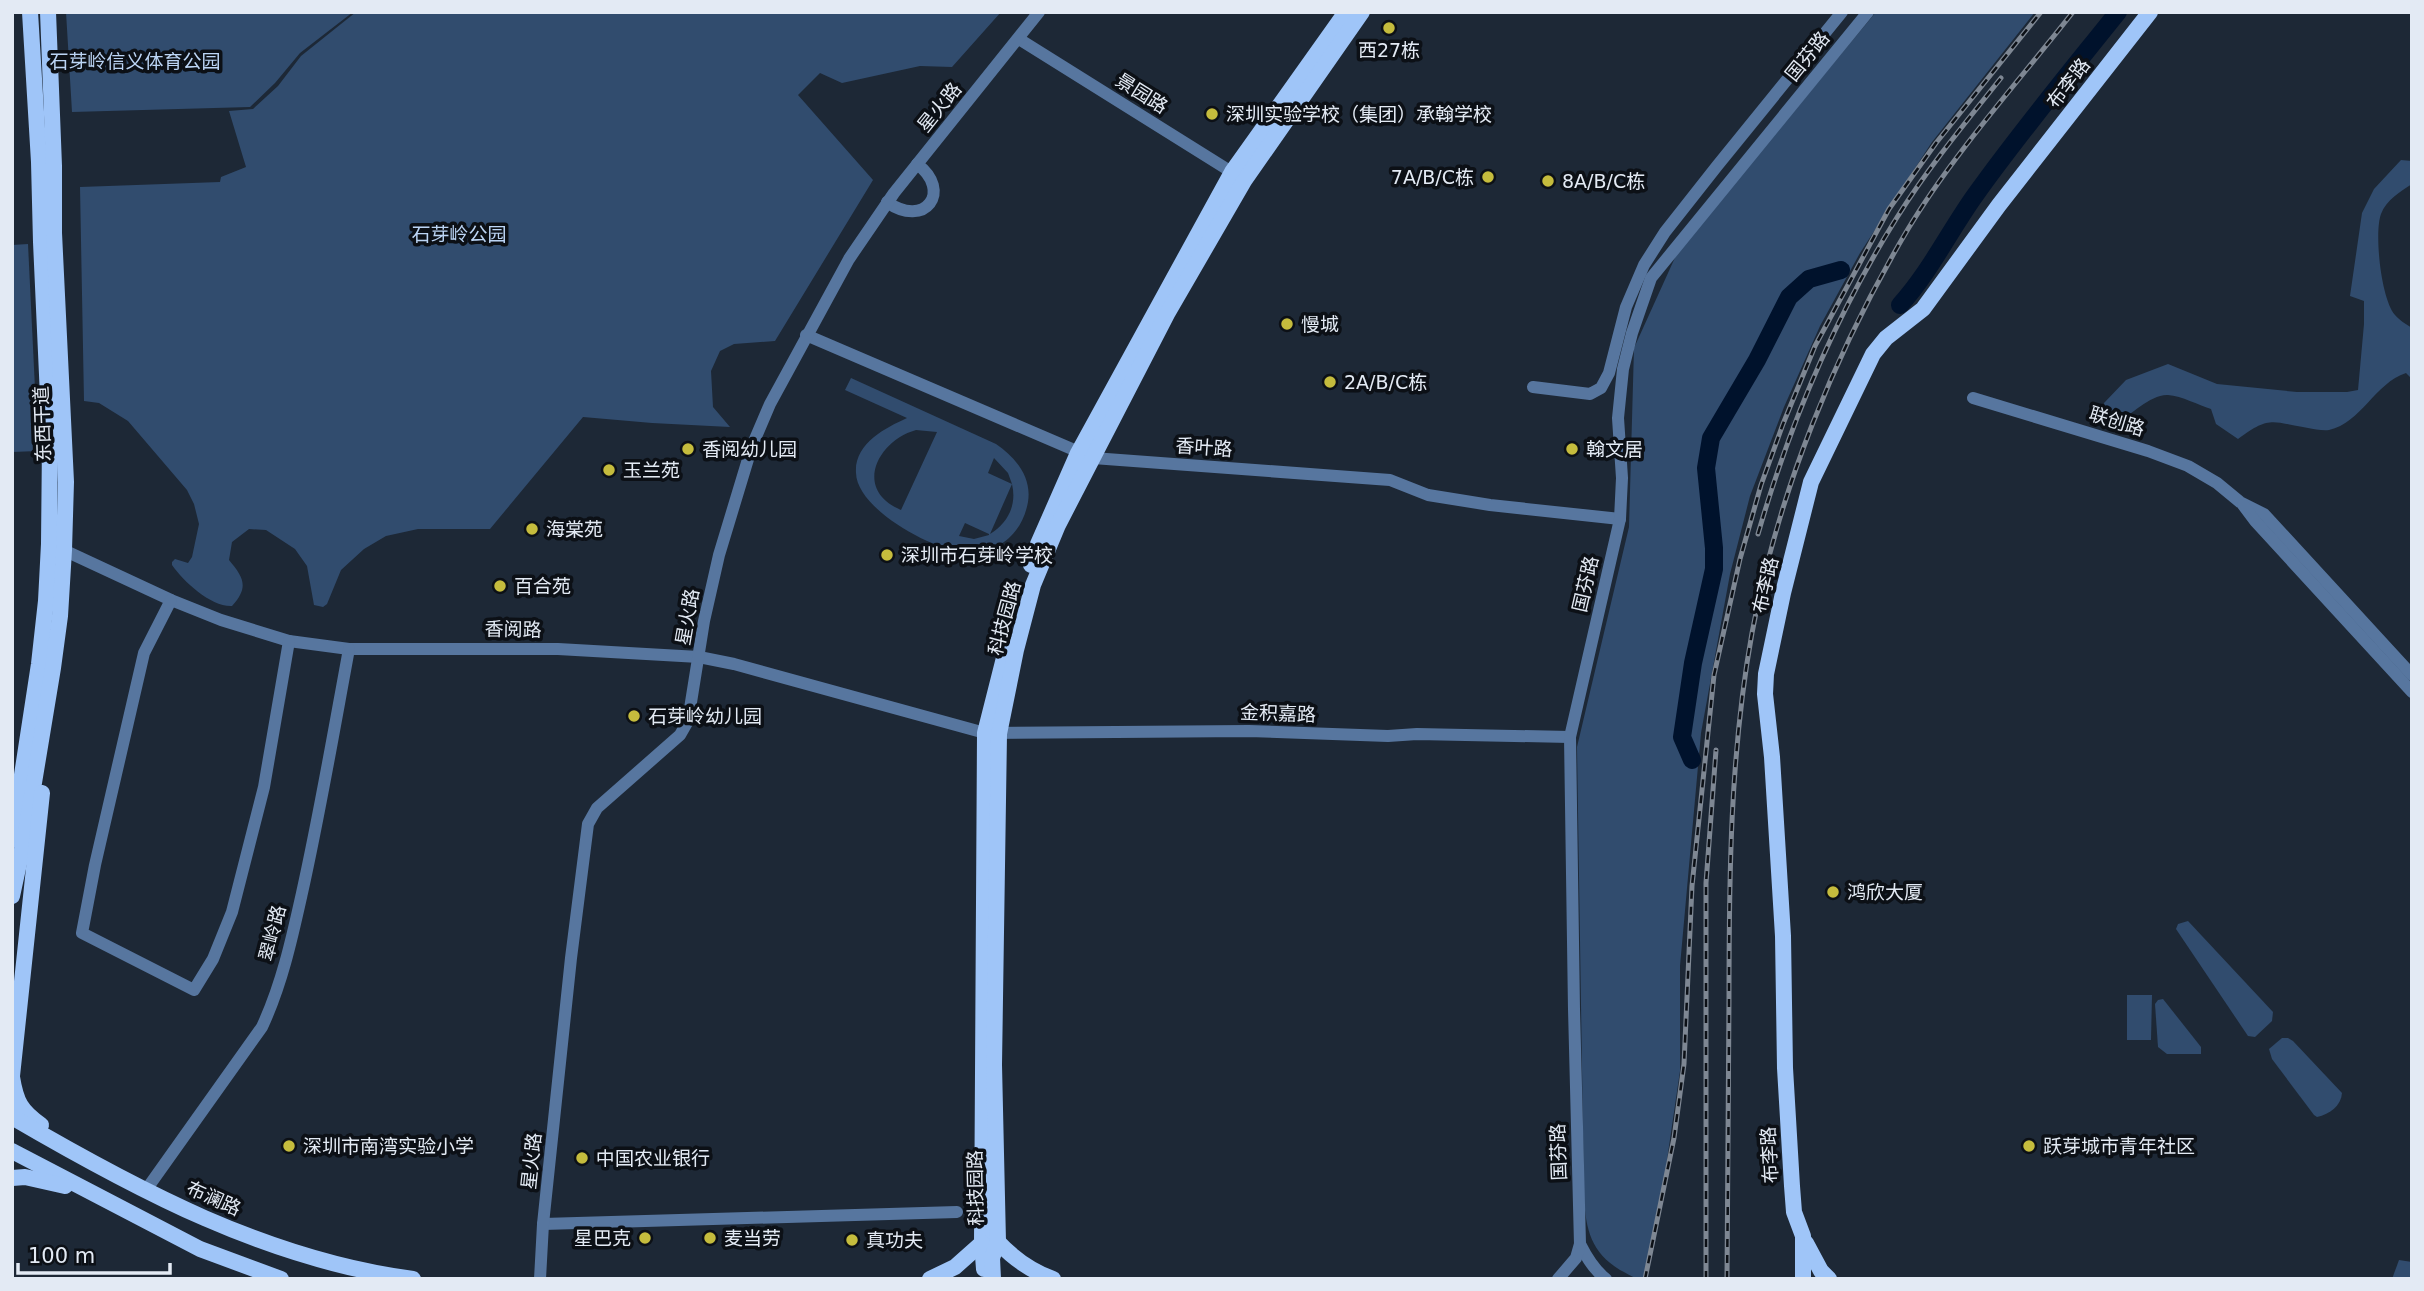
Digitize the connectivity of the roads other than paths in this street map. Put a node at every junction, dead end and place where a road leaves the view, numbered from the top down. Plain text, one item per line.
1 (30, 12) edge
2 (48, 12) edge
3 (1039, 12) edge
4 (1346, 12) edge
5 (1362, 12) edge
6 (1842, 12) edge
7 (1868, 12) edge
8 (2150, 12) edge
9 (1019, 39) junction
10 (917, 164) junction
11 (1238, 176) junction
12 (887, 202) junction
13 (806, 335) junction
14 (1532, 387) dead end
15 (1973, 398) dead end
16 (1086, 455) junction
17 (2240, 502) junction
18 (1620, 519) junction
19 (56, 547) junction
20 (171, 600) junction
21 (289, 641) junction
22 (349, 649) junction
23 (699, 657) junction
24 (46, 666) junction
25 (2412, 675) edge
26 (2412, 692) edge
27 (992, 734) junction
28 (1570, 737) junction
29 (12, 780) edge
30 (18, 833) edge
31 (12, 896) edge
32 (12, 1077) edge
33 (12, 1117) edge
34 (12, 1151) edge
35 (93, 1164) junction
36 (12, 1178) edge
37 (146, 1190) junction
38 (85, 1191) junction
39 (957, 1212) dead end
40 (543, 1224) junction
41 (1803, 1236) junction
42 (990, 1242) junction
43 (1580, 1244) junction
44 (262, 1275) edge
45 (1805, 1278) edge
46 (281, 1279) edge
47 (413, 1279) edge
48 (540, 1279) edge
49 (930, 1279) edge
50 (984, 1279) edge
51 (993, 1279) edge
52 (1053, 1279) edge
53 (1558, 1279) edge
54 (1606, 1279) edge
55 (1829, 1279) edge

1 - 19 main road, 东西干道
2 - 19 main road, 东西干道
3 - 9 street, 星火路
4 - 11 main road, 科技园路
5 - 11 main road, 科技园路
6 - 14 street
7 - 18 street, 国芬路
8 - 41 main road, 布李路
9 - 10 street, 星火路
9 - 11 street, 景园路
10 - 12 street, 星火路
10 - 12 street
11 - 16 main road, 科技园路
12 - 13 street, 星火路
13 - 16 street, 香叶路
13 - 23 street, 星火路
15 - 17 street, 联创路
16 - 18 street, 香叶路
16 - 27 main road, 科技园路
17 - 25 street, 联创路
17 - 26 street, 联创路
18 - 28 street, 国芬路
19 - 20 street, 香阅路
19 - 24 main road, 东西干道
20 - 21 street, 香阅路
20 - 21 street
21 - 22 street, 香阅路
22 - 23 street, 香阅路
22 - 37 street, 翠岭路
23 - 27 street, 香阅路
23 - 40 street, 星火路
24 - 29 main road
24 - 30 main road, 东西干道
24 - 32 main road
27 - 28 street, 金积嘉路
27 - 42 main road, 科技园路
28 - 43 street, 国芬路
30 - 31 main road, 东西干道
32 - 35 main road
33 - 35 main road, 布澜路
34 - 38 main road
35 - 37 main road, 布澜路
36 - 38 main road
37 - 47 main road, 布澜路
38 - 44 main road
39 - 40 street
40 - 48 street, 星火路
41 - 45 main road, 布李路
41 - 55 main road
42 - 49 main road
42 - 50 main road, 科技园路
42 - 51 main road, 科技园路
42 - 52 main road
43 - 53 street
43 - 54 street
44 - 46 main road

